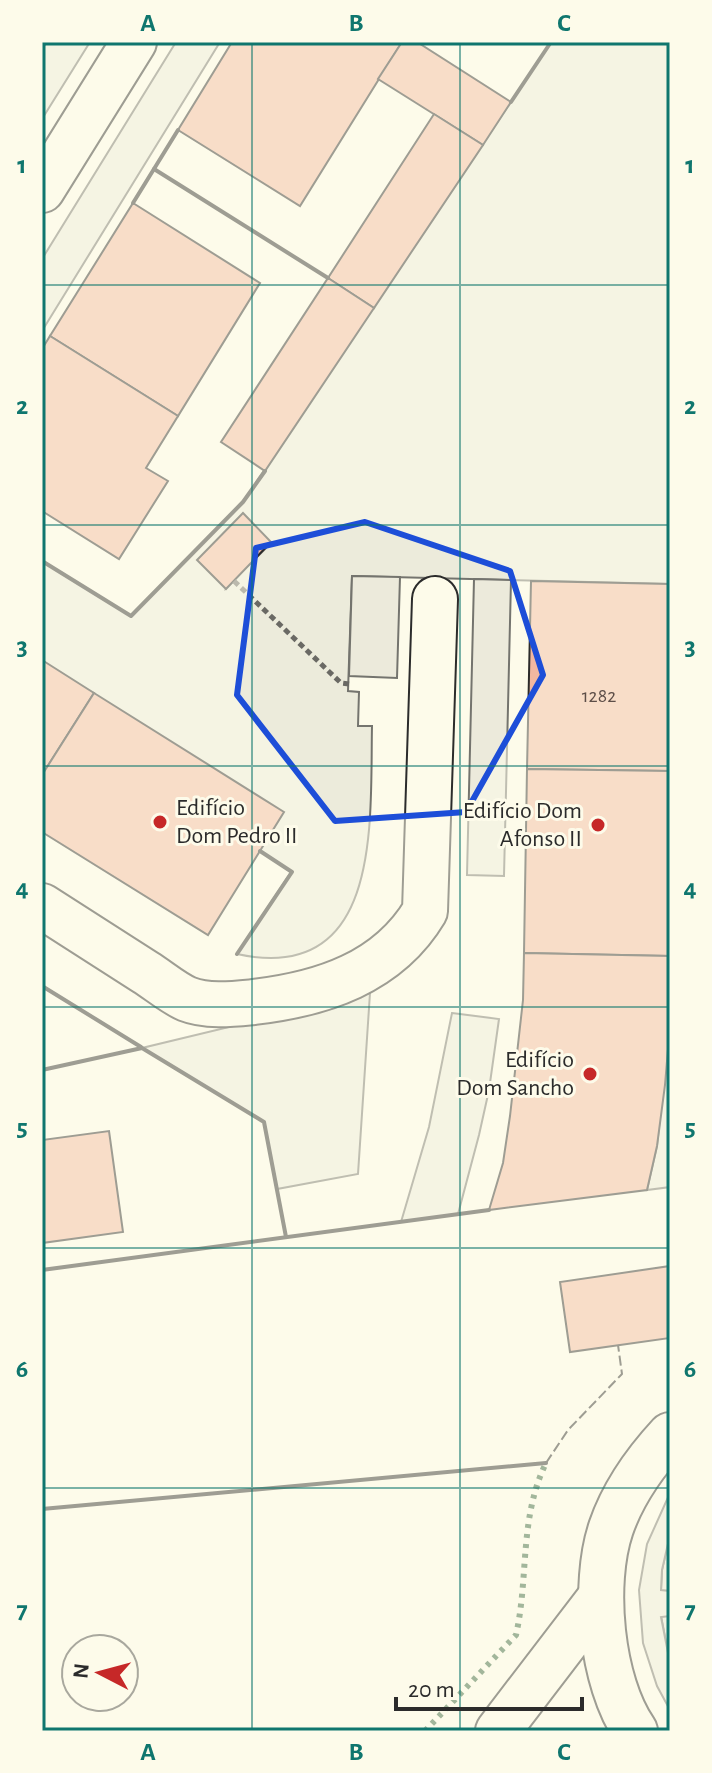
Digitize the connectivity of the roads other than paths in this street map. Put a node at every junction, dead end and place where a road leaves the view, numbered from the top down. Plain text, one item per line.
1 (134, 42) edge
2 (42, 190) edge
3 (435, 599) dead end
4 (42, 906) edge
5 (670, 1435) edge
6 (599, 1599) junction
7 (498, 1731) edge
8 (635, 1731) edge

1 - 2 street
3 - 4 street
5 - 6 street
6 - 7 street
6 - 8 street

